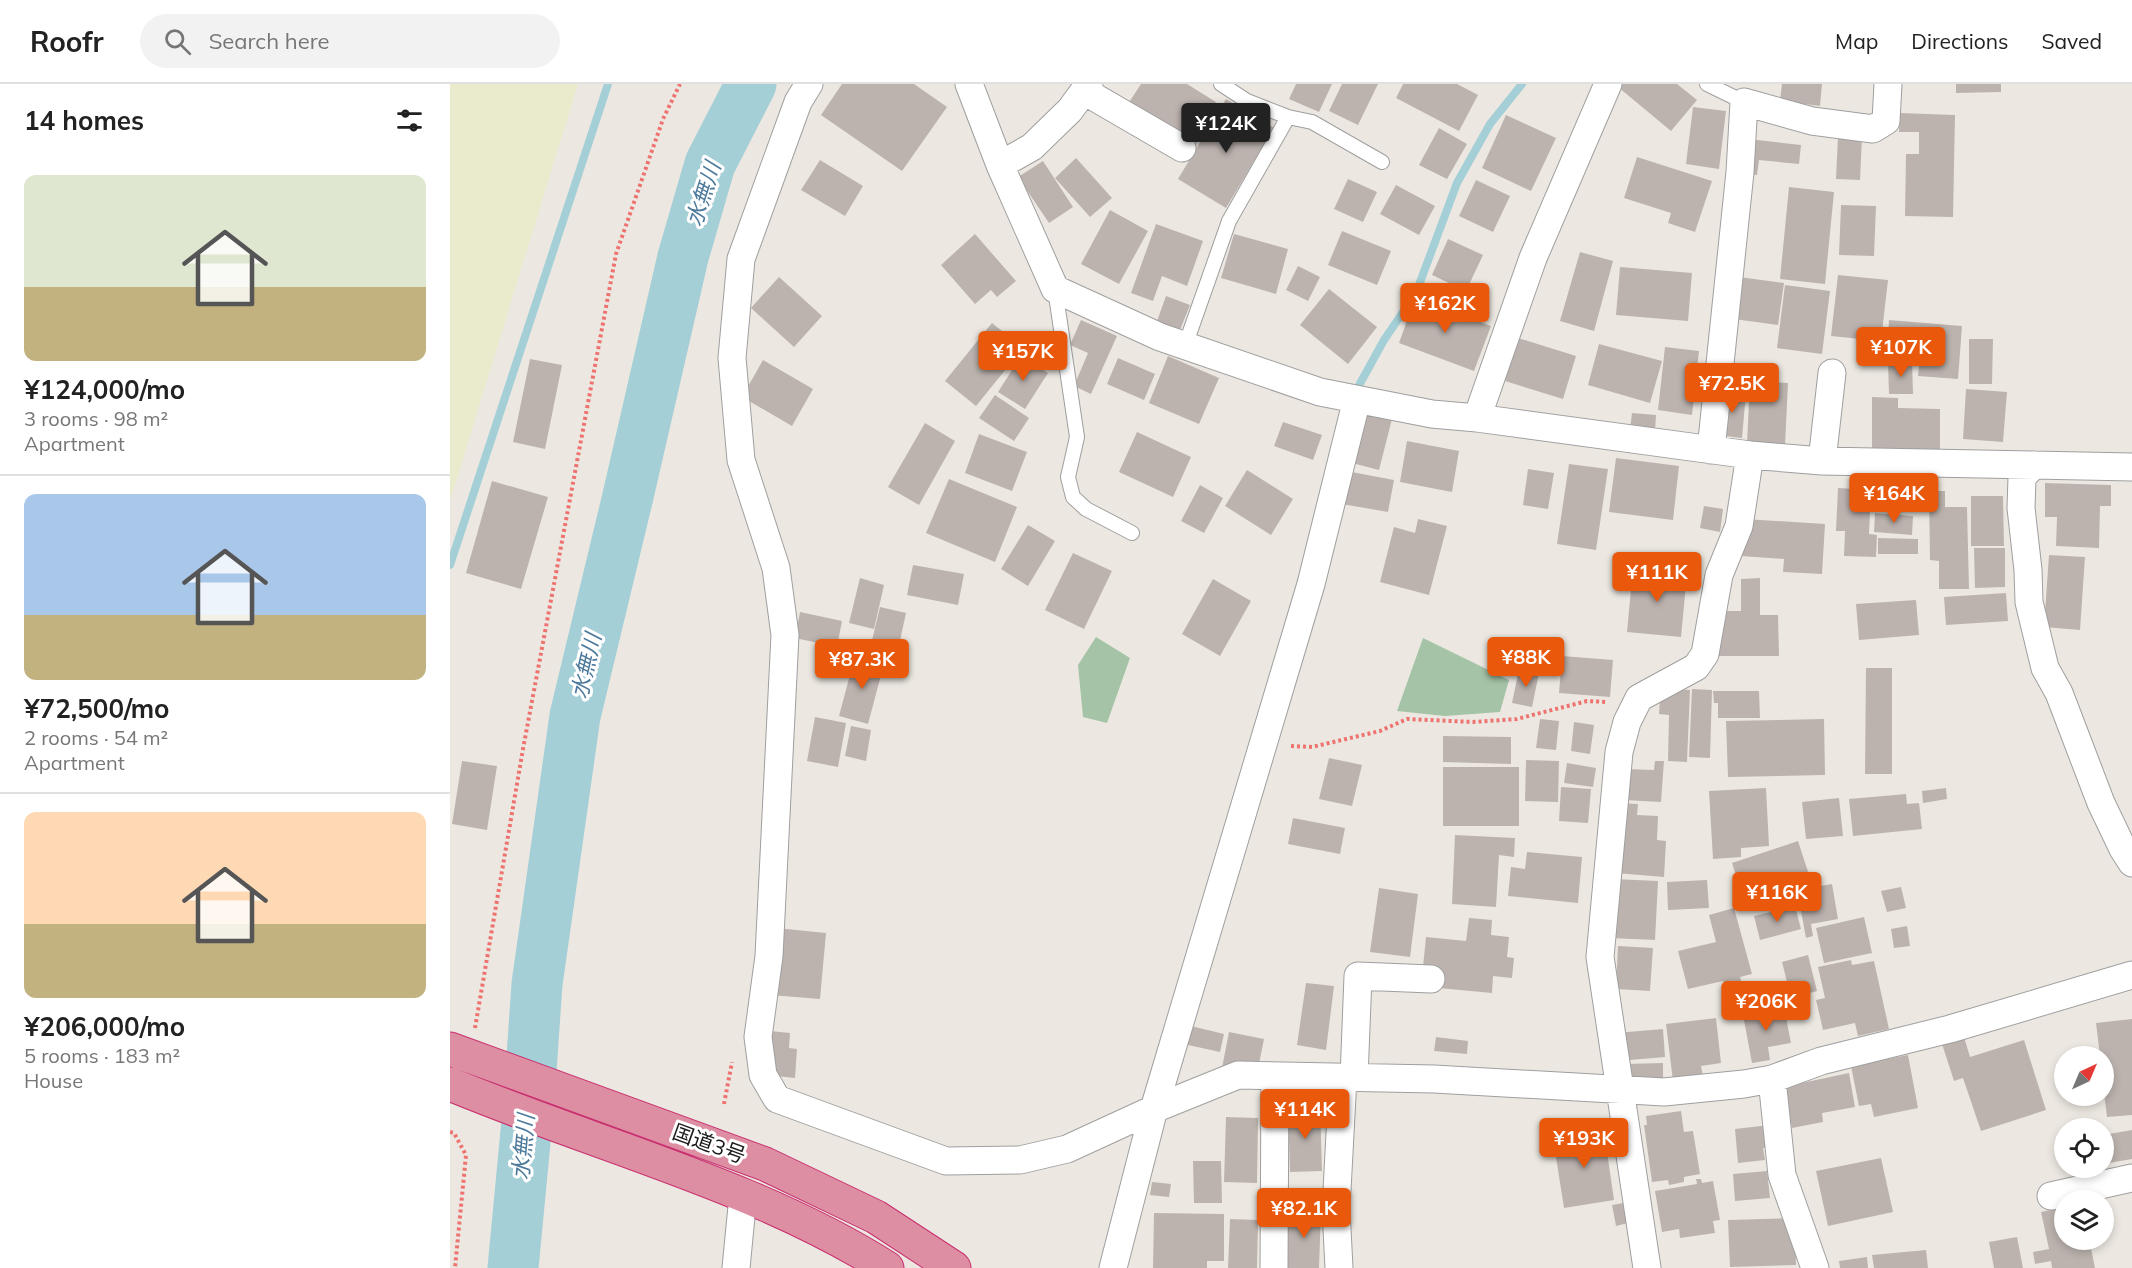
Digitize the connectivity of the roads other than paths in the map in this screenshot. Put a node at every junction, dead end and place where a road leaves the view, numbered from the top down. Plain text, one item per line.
1 (809, 84) edge
2 (969, 84) edge
3 (1221, 84) edge
4 (1608, 84) edge
5 (1707, 84) edge
6 (1888, 84) edge
7 (1087, 88) edge
8 (1754, 97) edge
9 (1288, 117) junction
10 (1182, 148) dead end
11 (1382, 162) dead end
12 (1000, 165) junction
13 (1055, 289) junction
14 (1185, 346) junction
15 (1832, 373) dead end
16 (1357, 399) junction
17 (1477, 418) junction
18 (1711, 450) junction
19 (1750, 455) junction
20 (1822, 461) junction
21 (2034, 465) junction
22 (2132, 467) edge
23 (1132, 533) dead end
24 (2132, 863) edge
25 (2132, 975) edge
26 (1431, 979) dead end
27 (463, 1046) edge
28 (1275, 1076) junction
29 (1348, 1078) junction
30 (1772, 1079) junction
31 (454, 1086) edge
32 (1619, 1089) junction
33 (1154, 1109) junction
34 (2132, 1178) edge
35 (731, 1191) junction
36 (2050, 1196) dead end
37 (736, 1268) edge
38 (887, 1268) edge
39 (954, 1268) edge
40 (1113, 1268) edge
41 (1274, 1268) edge
42 (1339, 1268) edge
43 (1647, 1268) edge
44 (1815, 1268) edge

1 - 33 street
2 - 12 street
3 - 9 lane
4 - 17 street
5 - 8 lane
6 - 8 street
7 - 10 street
7 - 12 street
8 - 18 street
9 - 11 lane
9 - 14 lane
12 - 13 street
13 - 14 street
13 - 23 lane
14 - 16 street
15 - 20 street
16 - 17 street
16 - 33 street
17 - 18 street
18 - 19 street
19 - 20 street
19 - 32 street
20 - 21 street
21 - 22 street
21 - 24 street
25 - 30 street
26 - 29 street
27 - 39 highway, 国道3号
28 - 29 street
28 - 33 street
28 - 41 street
29 - 32 street
29 - 42 street
30 - 32 street
30 - 44 street
31 - 35 highway, 国道3号
32 - 43 street
33 - 40 street
34 - 36 street
35 - 37 street
35 - 38 highway, 国道3号

